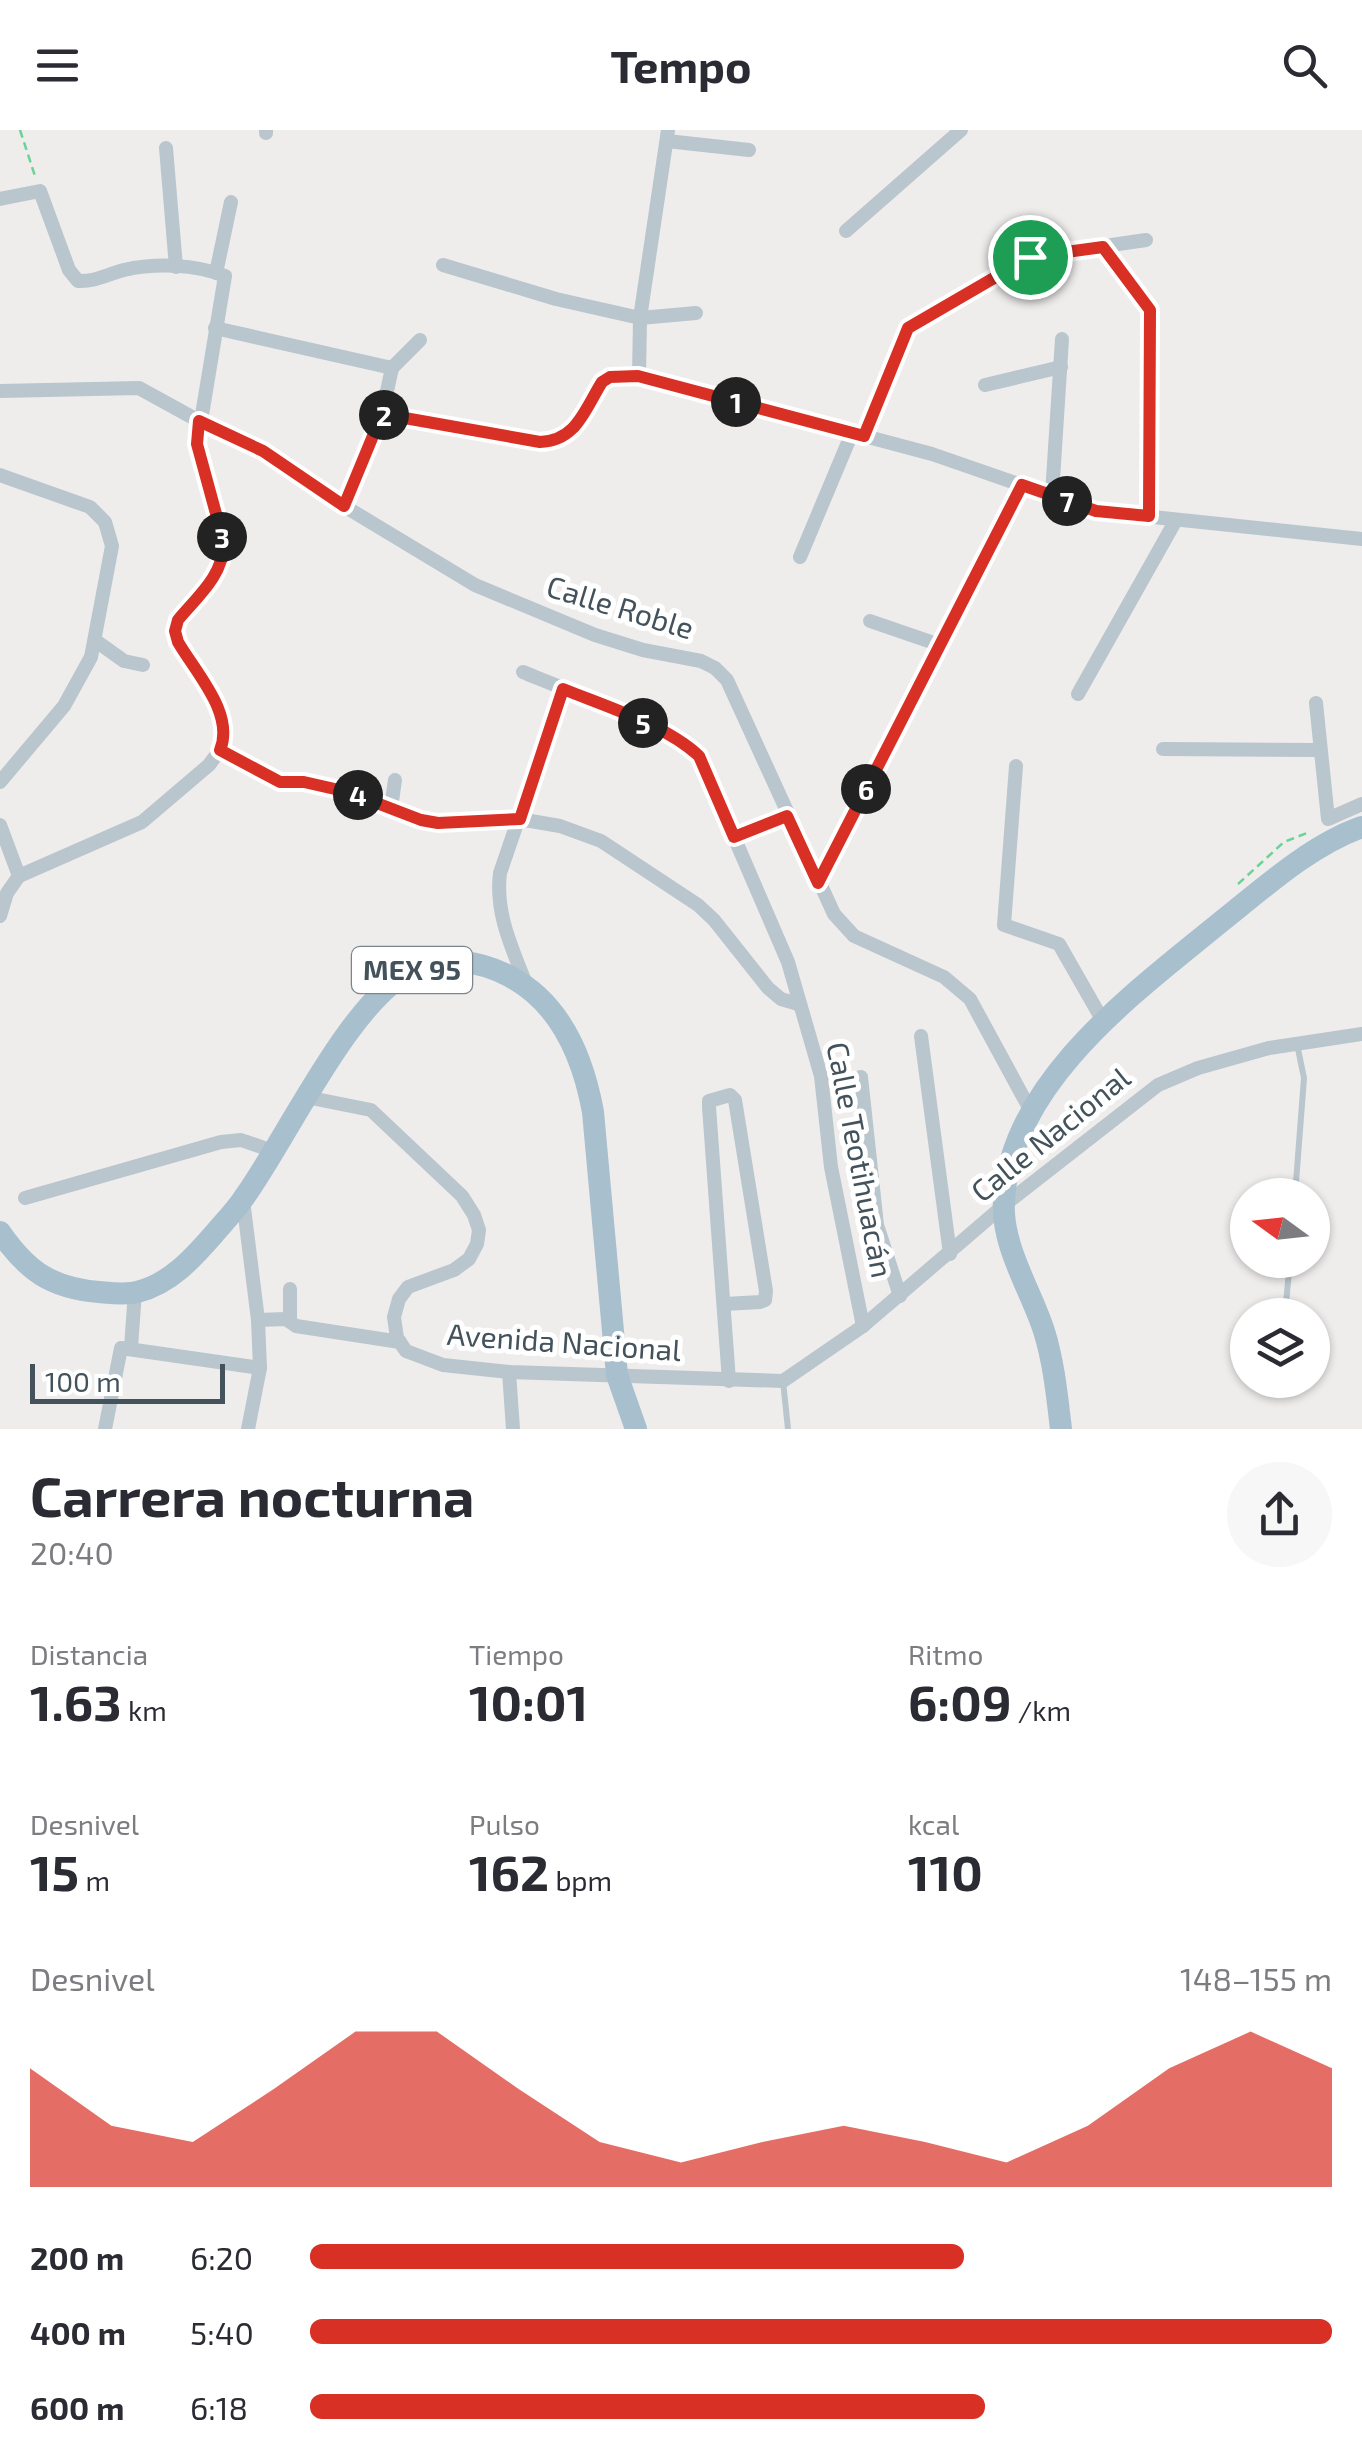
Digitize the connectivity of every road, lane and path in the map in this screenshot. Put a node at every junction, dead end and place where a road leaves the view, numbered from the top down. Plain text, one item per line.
1 (20, 130) edge
2 (962, 130) edge
3 (667, 136) edge
4 (166, 148) dead end
5 (749, 150) dead end
6 (40, 191) junction
7 (0, 200) edge
8 (231, 202) dead end
9 (846, 231) dead end
10 (1146, 240) dead end
11 (1103, 247) junction
12 (443, 265) dead end
13 (176, 267) junction
14 (221, 275) junction
15 (696, 313) dead end
16 (640, 318) junction
17 (216, 328) junction
18 (1062, 339) dead end
19 (420, 340) dead end
20 (1061, 367) junction
21 (392, 368) junction
22 (638, 376) junction
23 (985, 386) dead end
24 (0, 392) edge
25 (382, 414) junction
26 (199, 421) junction
27 (858, 434) junction
28 (0, 474) edge
29 (1022, 485) junction
30 (1052, 495) junction
31 (344, 506) junction
32 (1149, 516) junction
33 (1176, 520) junction
34 (1362, 539) edge
35 (800, 556) dead end
36 (870, 620) dead end
37 (96, 641) junction
38 (940, 645) junction
39 (142, 665) dead end
40 (524, 672) dead end
41 (563, 689) junction
42 (1078, 694) dead end
43 (1316, 703) dead end
44 (1163, 749) dead end
45 (220, 750) junction
46 (1319, 750) junction
47 (1016, 766) dead end
48 (395, 780) dead end
49 (0, 782) edge
50 (1362, 804) edge
51 (391, 808) junction
52 (787, 816) junction
53 (520, 819) junction
54 (0, 825) edge
55 (1362, 827) edge
56 (734, 837) junction
57 (18, 876) junction
58 (818, 883) junction
59 (0, 916) edge
60 (526, 985) junction
61 (798, 1004) junction
62 (1103, 1021) junction
63 (1362, 1034) edge
64 (921, 1036) dead end
65 (1297, 1043) junction
66 (862, 1077) dead end
67 (306, 1097) junction
68 (1032, 1114) junction
69 (273, 1151) junction
70 (1296, 1178) edge
71 (25, 1198) dead end
72 (243, 1199) junction
73 (1003, 1206) junction
74 (0, 1232) edge
75 (950, 1254) junction
76 (0, 1260) edge
77 (24, 1263) junction
78 (290, 1289) dead end
79 (136, 1292) junction
80 (900, 1296) junction
81 (725, 1304) junction
82 (258, 1320) junction
83 (290, 1321) junction
84 (863, 1326) junction
85 (400, 1342) junction
86 (126, 1348) junction
87 (260, 1368) junction
88 (509, 1372) junction
89 (617, 1375) junction
90 (729, 1381) junction
91 (783, 1381) junction
92 (105, 1429) edge
93 (248, 1429) edge
94 (513, 1429) edge
95 (636, 1429) edge
96 (788, 1429) edge
97 (1061, 1429) edge

1 - 6 path
2 - 9 street
3 - 5 street
3 - 16 street
4 - 13 street
6 - 7 street
6 - 13 street
8 - 14 street
10 - 11 street
11 - 27 street
11 - 32 street
12 - 16 street
13 - 14 street
14 - 17 street
15 - 16 street
16 - 22 street
17 - 21 street
17 - 26 street
18 - 20 street
19 - 21 street
20 - 23 street
20 - 30 street
21 - 25 street
22 - 25 street
22 - 27 street
24 - 26 street, Calle Roble
25 - 31 street
26 - 31 street, Calle Roble
26 - 45 street
27 - 29 street
27 - 35 street
28 - 37 street
29 - 30 street
29 - 38 street
30 - 32 street
31 - 52 street, Calle Roble
32 - 33 street
33 - 34 street
33 - 42 street
36 - 38 street
37 - 39 street
37 - 49 street
38 - 58 street
40 - 41 street, Calle Teotihuacán
41 - 53 street
41 - 56 street, Calle Teotihuacán
43 - 46 street
44 - 46 street
45 - 51 street
45 - 57 street
46 - 50 street
47 - 62 street
48 - 51 street
51 - 53 street
52 - 56 street
52 - 58 street, Calle Roble
53 - 60 street
53 - 61 street
54 - 57 street
55 - 62 main road
56 - 61 street, Calle Teotihuacán
57 - 59 street
58 - 68 street, Calle Roble
60 - 67 main road, MEX 95
60 - 89 main road, MEX 95
61 - 84 street, Calle Teotihuacán
62 - 68 main road
63 - 65 street, Calle Nacional
64 - 75 street
65 - 70 lane
65 - 73 street, Calle Nacional
66 - 80 street
67 - 69 main road, MEX 95
67 - 85 street, Avenida Nacional
68 - 73 main road
69 - 71 street
69 - 72 main road, MEX 95
72 - 79 main road, MEX 95
72 - 82 street
73 - 75 street, Calle Nacional
73 - 97 main road
74 - 77 main road, MEX 95
75 - 80 street, Calle Nacional
76 - 77 street
77 - 79 main road, MEX 95
78 - 83 street
79 - 86 street
80 - 84 street, Calle Nacional
81 - 81 street
81 - 90 street
82 - 83 street
82 - 87 street
83 - 85 street
84 - 91 street
85 - 88 street, Avenida Nacional
86 - 87 street
86 - 92 street
87 - 93 street
88 - 89 street, Avenida Nacional
88 - 94 street
89 - 90 street, Avenida Nacional
89 - 95 main road, MEX 95
90 - 91 street, Avenida Nacional
91 - 96 lane

